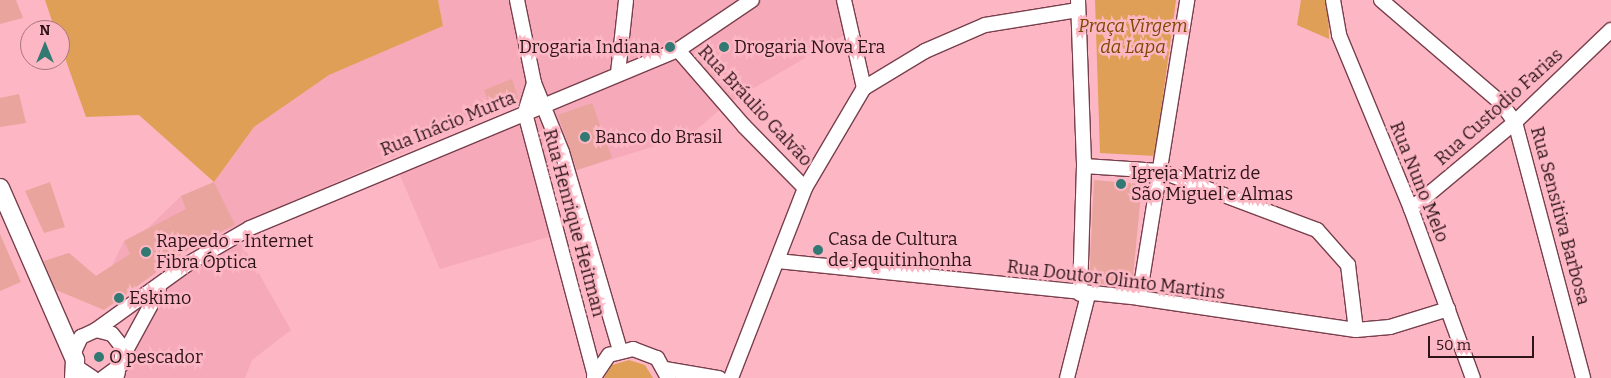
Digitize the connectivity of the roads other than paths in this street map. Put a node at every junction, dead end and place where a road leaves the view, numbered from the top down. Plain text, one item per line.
1 (516, 0) edge
2 (626, 0) edge
3 (752, 0) edge
4 (844, 0) edge
5 (1187, 0) edge
6 (1332, 0) edge
7 (1381, 0) edge
8 (1078, 5) edge
9 (1611, 30) edge
10 (678, 50) junction
11 (618, 73) junction
12 (534, 83) junction
13 (864, 88) junction
14 (544, 105) junction
15 (525, 113) junction
16 (1515, 122) junction
17 (1084, 166) junction
18 (1160, 171) junction
19 (0, 188) edge
20 (805, 188) junction
21 (1411, 209) junction
22 (777, 261) junction
23 (160, 287) junction
24 (1084, 294) junction
25 (1139, 298) junction
26 (1448, 309) junction
27 (96, 330) junction
28 (1356, 330) junction
29 (620, 350) junction
30 (75, 360) junction
31 (115, 372) edge
32 (666, 373) edge
33 (594, 376) edge
34 (74, 378) edge
35 (93, 378) edge
36 (719, 378) edge
37 (731, 378) edge
38 (1067, 378) edge
39 (1473, 378) edge
40 (1583, 378) edge

1 - 12 street, Rua Henrique Heitman
2 - 11 street
3 - 10 street, Rua Inácio Murta
4 - 13 street
5 - 18 street
6 - 21 street, Rua Nuno Melo
7 - 16 street
8 - 13 street
8 - 17 street
9 - 16 street, Rua Custodio Farias
10 - 11 street, Rua Inácio Murta
10 - 20 street, Rua Bráulio Galvão
11 - 14 street, Rua Inácio Murta
12 - 14 street, Rua Henrique Heitman
12 - 15 street, Rua Henrique Heitman
13 - 20 street
14 - 15 street, Rua Inácio Murta
14 - 29 street, Rua Henrique Heitman
15 - 23 street, Rua Inácio Murta
15 - 33 street, Rua Henrique Heitman
16 - 21 street, Rua Custodio Farias
16 - 40 street, Rua Sensitiva Barbosa
17 - 18 street
17 - 24 street
18 - 25 street
18 - 28 street
19 - 30 street
20 - 22 street
21 - 26 street, Rua Nuno Melo
22 - 24 street, Rua Doutor Olinto Martins
22 - 37 street
23 - 27 street, Rua Inácio Murta
23 - 31 street
24 - 25 street, Rua Doutor Olinto Martins
24 - 38 street
25 - 28 street, Rua Doutor Olinto Martins
26 - 28 street, Rua Doutor Olinto Martins
26 - 39 street, Rua Nuno Melo
27 - 30 street, Rua Inácio Murta
27 - 31 street
29 - 32 street
29 - 33 street
30 - 34 street
30 - 35 street
32 - 36 street

